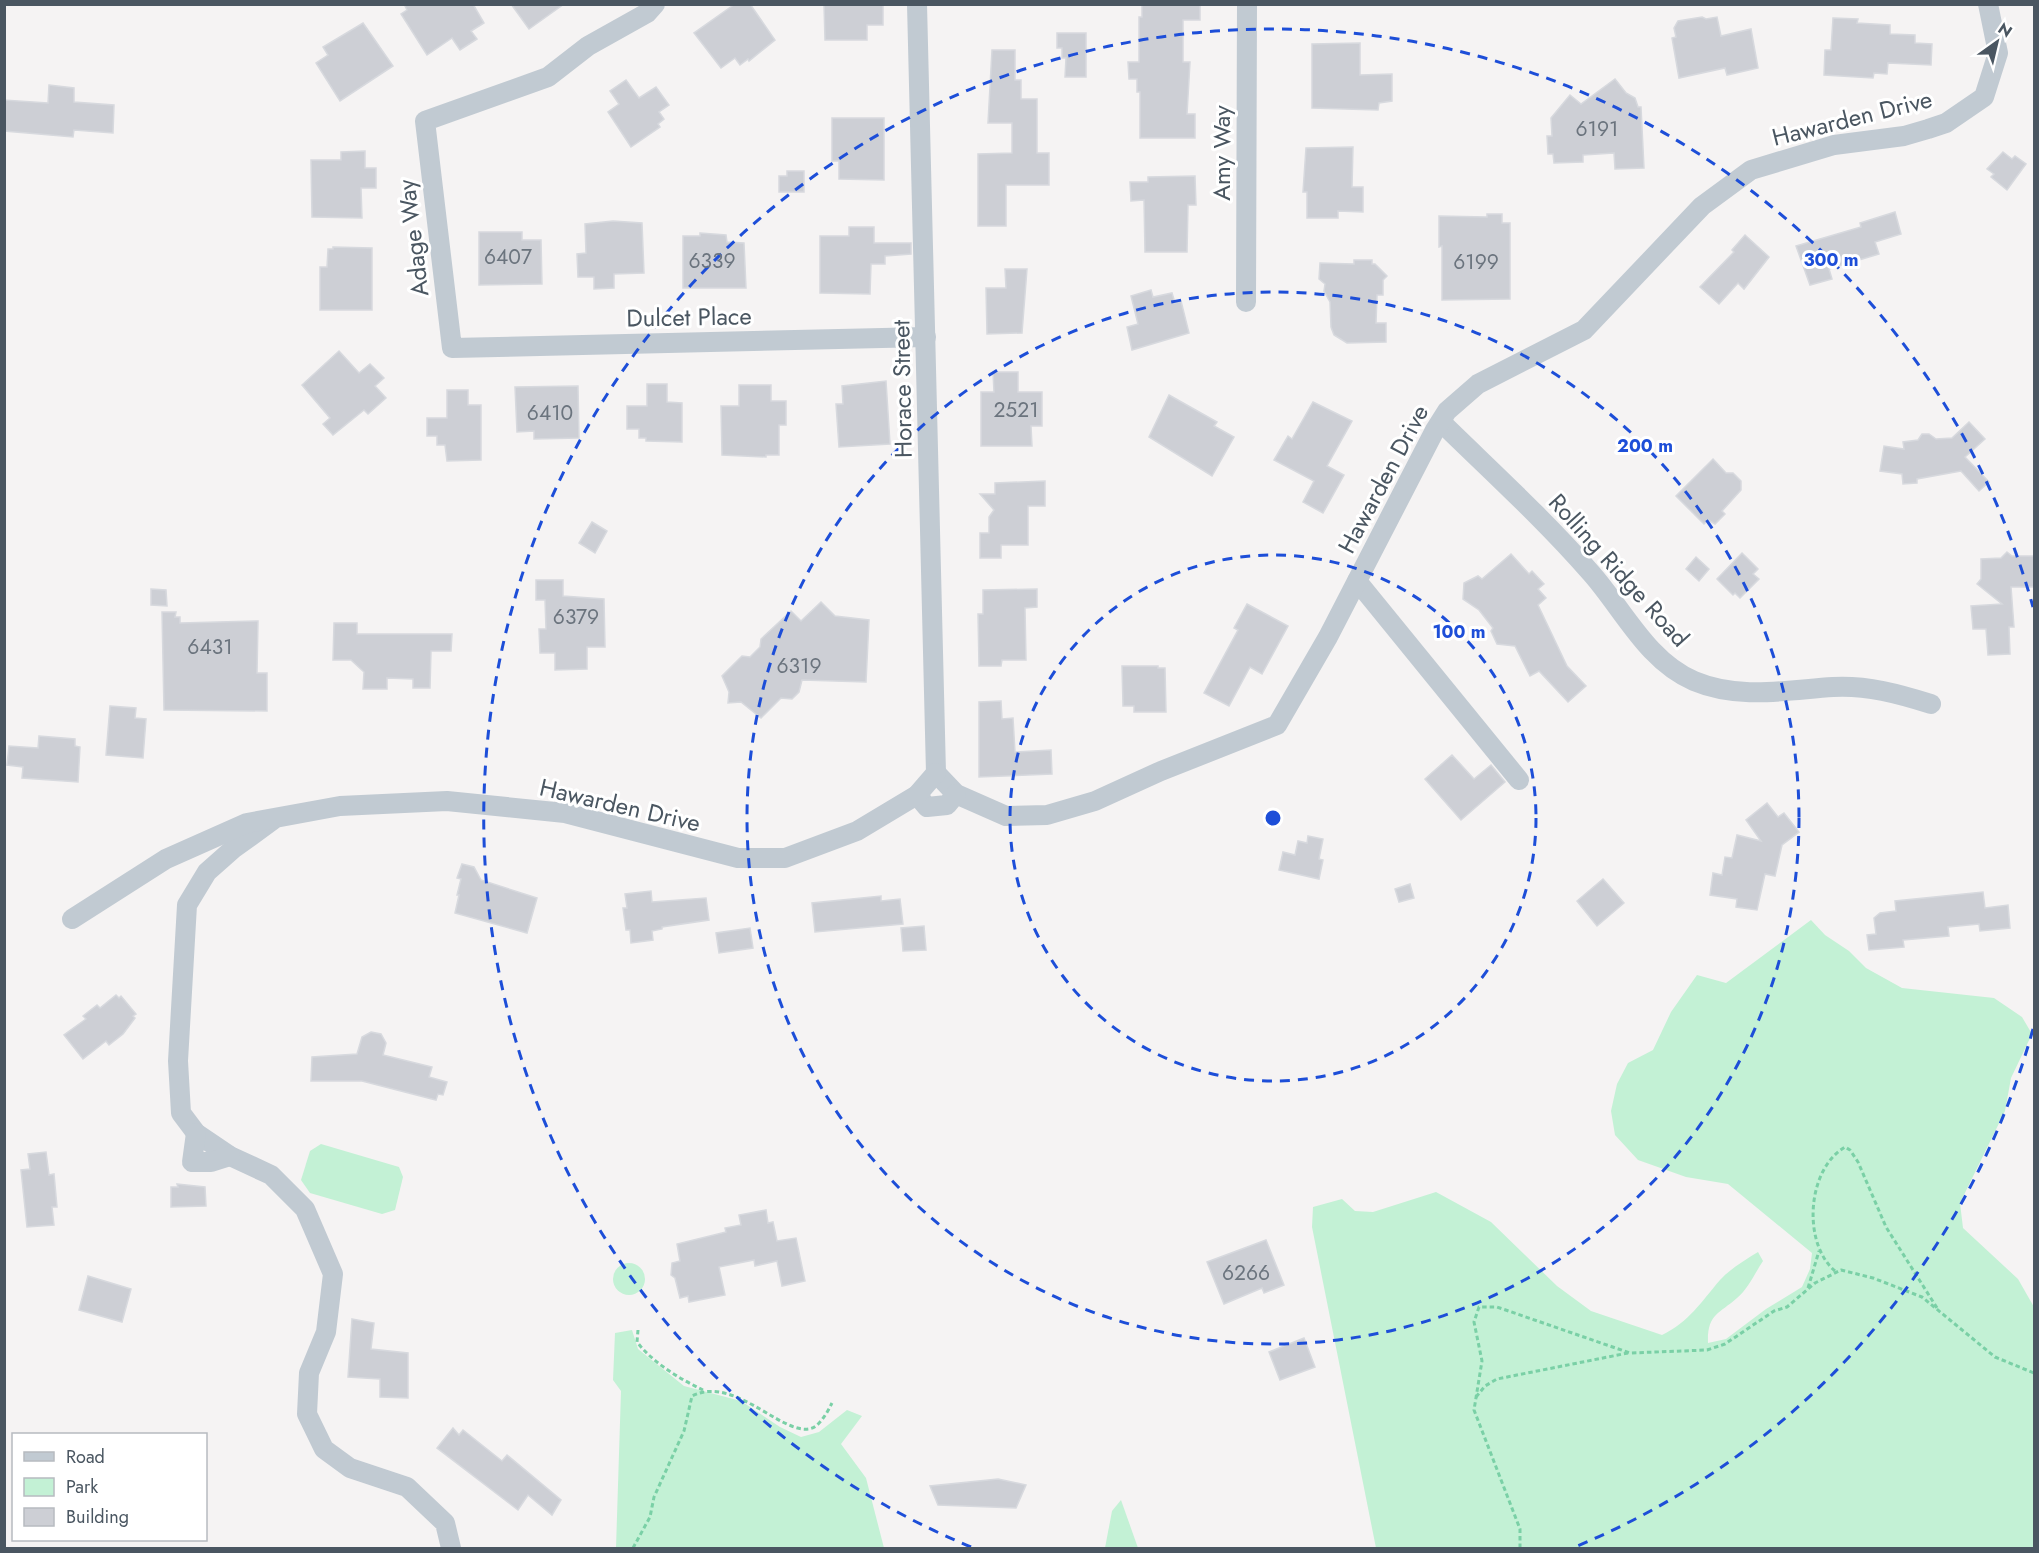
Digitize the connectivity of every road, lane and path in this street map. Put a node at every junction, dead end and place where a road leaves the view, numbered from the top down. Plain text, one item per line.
1 (655, 4) edge
2 (917, 4) edge
3 (1247, 4) edge
4 (1988, 4) edge
5 (1246, 302) dead end
6 (926, 337) junction
7 (452, 348) joint
8 (1441, 422) junction
9 (1357, 581) junction
10 (1931, 704) dead end
11 (936, 773) junction
12 (1519, 780) dead end
13 (956, 794) junction
14 (917, 795) junction
15 (278, 817) junction
16 (72, 919) dead end
17 (1820, 1249) junction
18 (1836, 1272) junction
19 (1807, 1290) junction
20 (1940, 1312) junction
21 (638, 1330) dead end
22 (1630, 1353) junction
23 (2034, 1372) edge
24 (703, 1390) junction
25 (1475, 1398) junction
26 (832, 1403) dead end
27 (452, 1548) edge
28 (633, 1548) edge
29 (1520, 1548) edge

1 - 7 street, Adage Way
2 - 6 street, Horace Street
3 - 5 street, Amy Way
4 - 8 street, Hawarden Drive
6 - 7 street, Dulcet Place
6 - 11 street, Horace Street
8 - 9 street, Hawarden Drive
8 - 10 street, Rolling Ridge Road
9 - 12 street
9 - 13 street, Hawarden Drive
11 - 13 street, Hawarden Drive
11 - 14 street, Hawarden Drive
13 - 14 street
14 - 15 street, Hawarden Drive
15 - 16 street, Hawarden Drive
15 - 27 street
17 - 18 path
17 - 19 path
17 - 20 path
18 - 19 path
18 - 20 path
19 - 22 path
20 - 23 path
21 - 24 path
22 - 25 path
22 - 25 path
24 - 26 path
24 - 28 path
25 - 29 path

